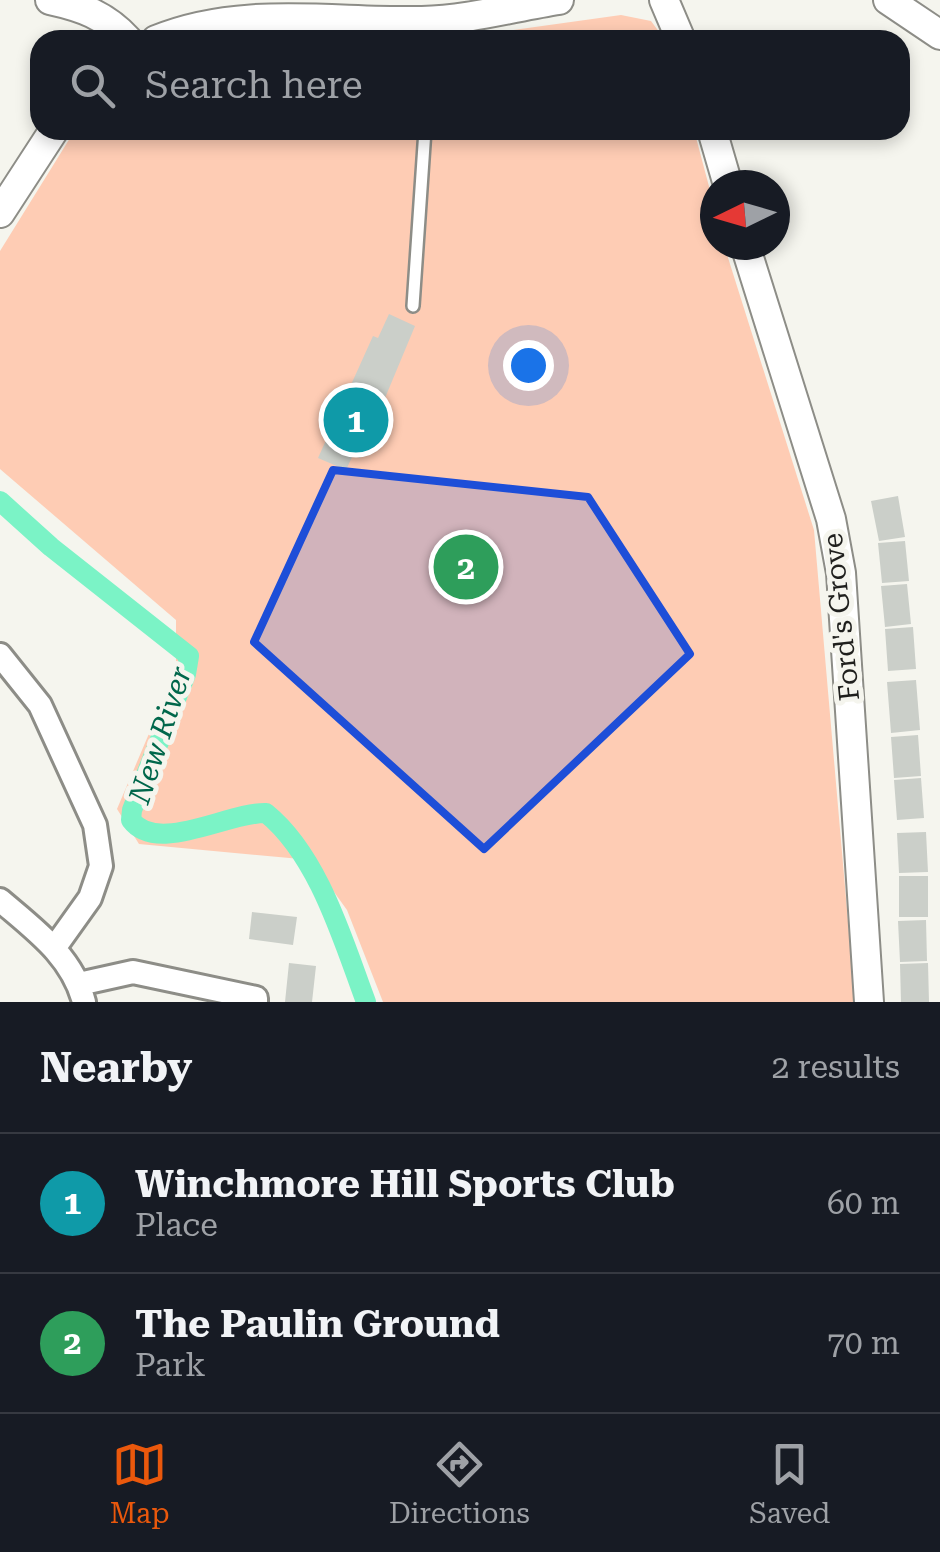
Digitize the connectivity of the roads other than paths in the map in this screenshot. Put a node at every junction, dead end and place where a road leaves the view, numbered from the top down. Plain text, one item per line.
1 (50, 0) edge
2 (560, 0) edge
3 (664, 0) edge
4 (888, 0) edge
5 (265, 9) edge
6 (119, 30) edge
7 (180, 30) edge
8 (419, 30) edge
9 (430, 30) edge
10 (676, 30) edge
11 (940, 35) edge
12 (47, 140) edge
13 (424, 140) edge
14 (715, 140) edge
15 (724, 170) edge
16 (0, 213) edge
17 (751, 260) edge
18 (413, 306) dead end
19 (0, 655) edge
20 (0, 900) edge
21 (55, 947) junction
22 (82, 993) edge
23 (256, 1002) edge
24 (869, 1002) edge

1 - 6 street
2 - 9 street
3 - 10 street
4 - 11 street
5 - 7 street
5 - 8 street
12 - 16 street
13 - 18 lane
14 - 15 street
17 - 24 street, Ford's Grove
19 - 21 street
20 - 21 street
21 - 22 street
22 - 23 street

